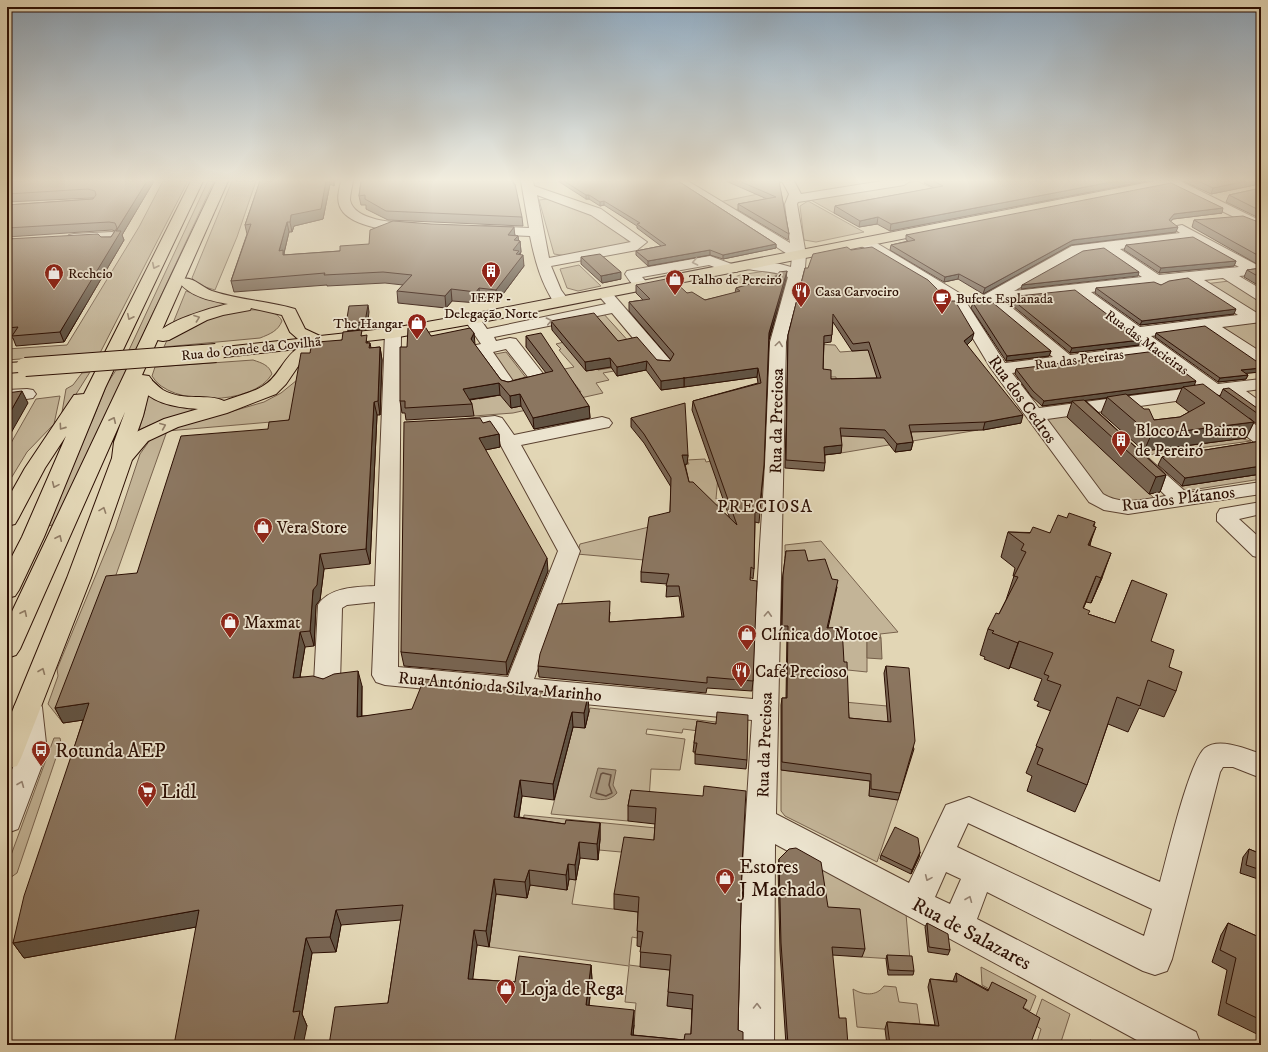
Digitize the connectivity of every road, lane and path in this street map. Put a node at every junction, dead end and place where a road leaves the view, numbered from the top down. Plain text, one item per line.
1 (173, 230) edge
2 (200, 230) edge
3 (474, 230) edge
4 (623, 230) edge
5 (749, 230) edge
6 (794, 230) edge
7 (925, 230) edge
8 (1185, 230) edge
9 (536, 232) joint
10 (1195, 236) junction
11 (60, 239) edge
12 (109, 241) edge
13 (865, 242) junction
14 (1105, 246) junction
15 (185, 262) junction
16 (544, 263) junction
17 (798, 265) junction
18 (1259, 271) edge
19 (1230, 276) junction
20 (1194, 280) junction
21 (186, 282) junction
22 (1158, 282) junction
23 (1079, 291) junction
24 (604, 293) junction
25 (1261, 296) edge
26 (993, 300) junction
27 (561, 301) junction
28 (959, 301) junction
29 (269, 306) junction
30 (616, 307) junction
31 (291, 315) junction
32 (1257, 318) edge
33 (472, 319) junction
34 (1207, 324) junction
35 (1135, 332) junction
36 (393, 333) junction
37 (163, 336) junction
38 (529, 339) edge
39 (488, 341) junction
40 (318, 342) junction
41 (510, 343) junction
42 (1155, 347) junction
43 (243, 350) junction
44 (1062, 356) junction
45 (1261, 360) edge
46 (664, 364) edge
47 (999, 367) junction
48 (7, 368) edge
49 (282, 376) junction
50 (143, 381) junction
51 (1261, 384) edge
52 (96, 388) junction
53 (1215, 390) junction
54 (27, 394) dead end
55 (7, 396) edge
56 (238, 403) junction
57 (1083, 408) junction
58 (1261, 411) edge
59 (1033, 415) junction
60 (602, 423) dead end
61 (1099, 423) edge
62 (443, 425) edge
63 (1261, 438) edge
64 (509, 442) junction
65 (1261, 443) edge
66 (1238, 446) edge
67 (1162, 456) edge
68 (122, 458) junction
69 (1261, 488) edge
70 (1096, 498) joint
71 (1182, 500) junction
72 (1261, 508) edge
73 (7, 519) edge
74 (1261, 551) edge
75 (7, 590) edge
76 (386, 593) junction
77 (7, 649) edge
78 (327, 682) edge
79 (517, 688) junction
80 (766, 711) junction
81 (35, 713) junction
82 (7, 758) edge
83 (1261, 766) edge
84 (7, 820) edge
85 (761, 821) junction
86 (939, 852) junction
87 (979, 873) junction
88 (1170, 902) junction
89 (916, 903) junction
90 (958, 926) junction
91 (756, 1045) edge
92 (1183, 1045) edge

1 -> 52 main road
2 - 15 main road
3 - 9 street
4 - 16 street
5 - 17 street
6 - 17 street
7 - 13 main road, Rua do Conde da Covilhã
8 - 10 street
9 - 16 street
10 - 14 street
10 - 18 street
11 - 12 street
13 - 17 main road, Rua do Conde da Covilhã
13 - 28 street
14 - 22 street
14 - 26 street
15 - 21 main road
77 -> 15 main road
16 - 27 street
17 - 24 main road, Rua do Conde da Covilhã
80 -> 17 street, Rua da Preciosa
18 - 19 street
18 - 22 street
19 - 20 street
19 - 25 street
20 - 22 street
20 - 32 street
21 - 29 main road
21 - 37 main road
22 - 23 street
23 - 26 street
23 - 35 street, Rua das Macieiras
24 - 27 main road, Rua do Conde da Covilhã
24 - 30 street
26 - 28 street
26 - 44 street
27 - 33 main road, Rua do Conde da Covilhã
28 - 47 street, Rua dos Cedros
29 - 31 main road
37 -> 29 main road
39 -> 30 street
30 - 46 street
31 - 40 main road
31 - 43 main road
32 - 34 street
33 - 36 main road, Rua do Conde da Covilhã
33 - 39 street
34 - 35 street
34 - 45 street
35 - 42 street, Rua das Macieiras
36 - 40 main road, Rua do Conde da Covilhã
36 - 76 street, Rua António da Silva Marinho
37 - 50 main road
38 - 41 street
39 - 41 street
39 - 41 street
40 - 43 main road, Rua do Conde da Covilhã
40 - 49 main road
42 - 44 street, Rua das Pereiras
42 - 47 street, Rua das Pereiras
42 - 53 street, Rua das Macieiras
43 - 48 main road, Rua do Conde da Covilhã, bridge
43 - 49 main road
44 - 47 street, Rua das Pereiras
47 - 59 street, Rua dos Cedros
49 - 56 main road
50 - 56 main road
50 - 68 main road
51 - 53 street
52 -> 73 main road
52 -> 75 main road
53 - 57 street
53 - 58 street
53 - 63 street
54 - 55 street
68 -> 56 main road
57 - 59 street
57 - 61 street
59 - 70 street, Rua dos Cedros
60 - 64 street
62 - 64 street
64 - 79 street
65 - 66 street
67 - 71 street
81 -> 68 main road
69 - 71 street, Rua dos Plátanos
70 - 71 street, Rua dos Plátanos
72 - 74 street
76 - 78 street
76 - 79 street, Rua António da Silva Marinho
79 - 80 street, Rua António da Silva Marinho
80 - 85 street, Rua da Preciosa
81 - 82 main road
84 -> 81 street
83 - 88 street
85 - 89 street, Rua de Salazares
91 -> 85 street, Rua da Preciosa
86 - 87 street
86 - 88 street
86 -> 89 street
87 - 88 street
90 -> 87 street
89 - 90 street, Rua de Salazares
90 - 92 street, Rua de Salazares

